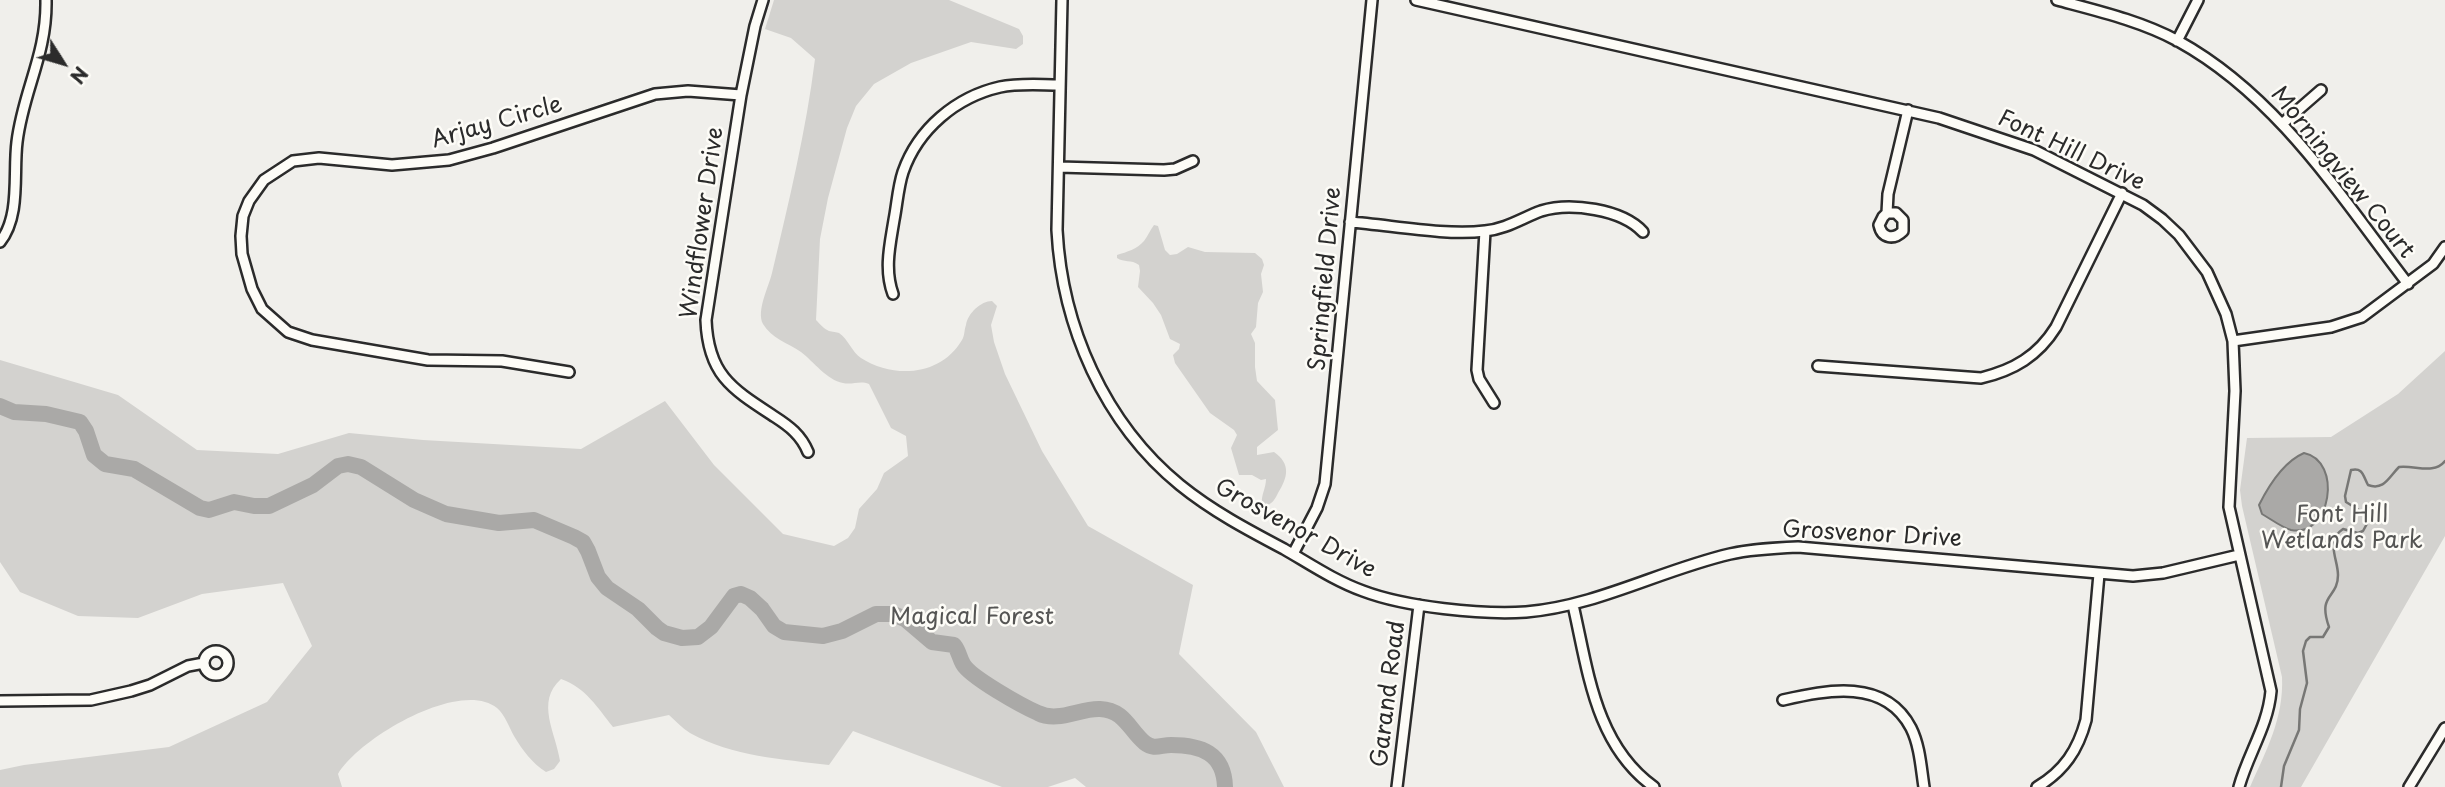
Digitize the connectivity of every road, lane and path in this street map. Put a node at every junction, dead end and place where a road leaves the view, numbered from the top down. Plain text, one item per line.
1 (46, 0) edge
2 (763, 0) edge
3 (1062, 0) edge
4 (1371, 0) edge
5 (1416, 0) edge
6 (2057, 0) edge
7 (2198, 0) edge
8 (1454, 4) edge
9 (2177, 41) junction
10 (1059, 85) junction
11 (2322, 90) dead end
12 (741, 95) junction
13 (1908, 110) junction
14 (2283, 124) junction
15 (1193, 161) dead end
16 (1059, 167) junction
17 (2122, 193) junction
18 (1888, 214) dead end
19 (1350, 222) junction
20 (1485, 231) junction
21 (1643, 232) dead end
22 (0, 242) edge
23 (2445, 247) edge
24 (2408, 284) junction
25 (892, 294) dead end
26 (2233, 341) junction
27 (1818, 366) dead end
28 (569, 372) dead end
29 (1494, 403) dead end
30 (808, 452) dead end
31 (1293, 554) junction
32 (2239, 555) junction
33 (2099, 574) junction
34 (1419, 605) junction
35 (1573, 605) junction
36 (204, 663) dead end
37 (1783, 700) dead end
38 (0, 701) edge
39 (2445, 728) edge
40 (1397, 787) edge
41 (1654, 787) edge
42 (1924, 787) edge
43 (2037, 787) edge
44 (2239, 787) edge
45 (2409, 787) edge

1 - 22 street
2 - 12 street, Windflower Drive
3 - 10 street, Grosvenor Drive
4 - 19 street, Springfield Drive
5 - 8 street, Font Hill Drive
6 - 9 street, Morningview Court
7 - 9 street
8 - 13 street, Font Hill Drive
9 - 14 street, Morningview Court
10 - 16 street, Grosvenor Drive
10 - 25 street
11 - 14 street
12 - 28 street, Arjay Circle
12 - 30 street, Windflower Drive
13 - 17 street, Font Hill Drive
13 - 18 street
14 - 24 street, Morningview Court
15 - 16 street
16 - 31 street, Grosvenor Drive
17 - 26 street, Font Hill Drive
17 - 27 street
19 - 20 street
19 - 31 street, Springfield Drive
20 - 21 street
20 - 29 street
23 - 24 street
24 - 26 street
26 - 32 street, Font Hill Drive
31 - 34 street, Grosvenor Drive
32 - 33 street, Grosvenor Drive
32 - 44 street, Font Hill Drive
33 - 35 street, Grosvenor Drive
33 - 43 street
34 - 35 street, Grosvenor Drive
34 - 40 street, Garand Road
35 - 41 street
36 - 38 street
37 - 42 street
39 - 45 street

